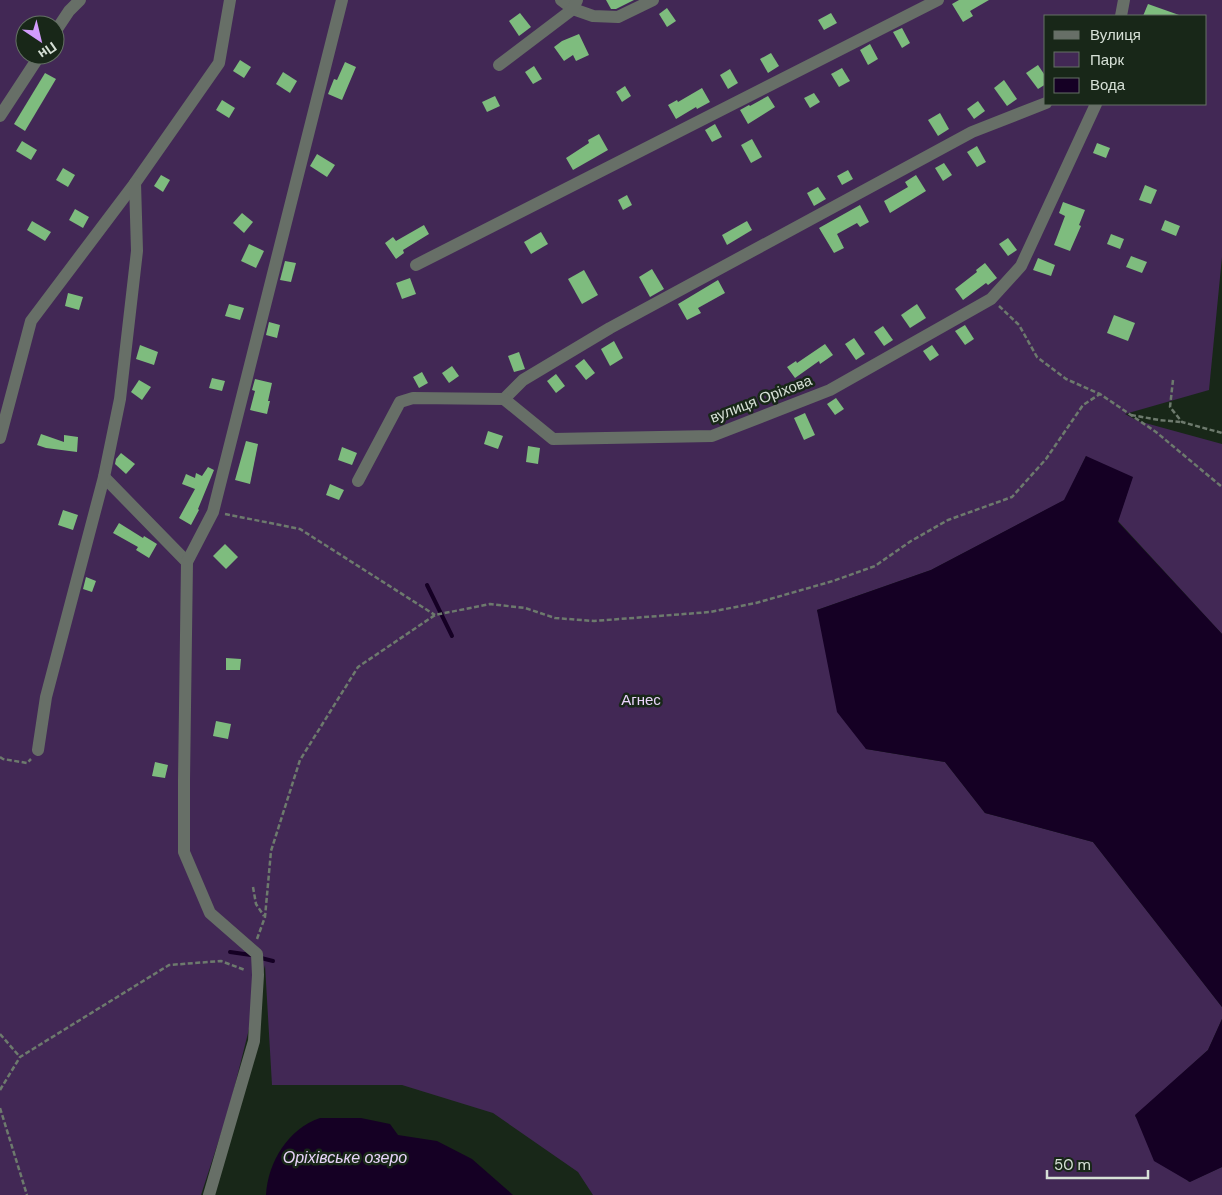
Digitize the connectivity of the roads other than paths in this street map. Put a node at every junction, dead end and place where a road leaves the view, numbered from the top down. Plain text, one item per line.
1 (80, 0) edge
2 (230, 0) edge
3 (342, 0) edge
4 (561, 0) edge
5 (653, 0) edge
6 (938, 0) edge
7 (1124, 0) edge
8 (575, 4) edge
9 (66, 6) edge
10 (1121, 15) edge
11 (33, 65) edge
12 (499, 65) dead end
13 (1044, 104) edge
14 (1096, 105) edge
15 (0, 116) edge
16 (135, 183) junction
17 (416, 265) dead end
18 (504, 399) junction
19 (0, 438) edge
20 (104, 477) junction
21 (358, 481) dead end
22 (187, 562) junction
23 (38, 750) road end
24 (209, 1195) edge

1 - 9 lane
2 - 16 lane
3 - 22 lane
4 - 8 lane
5 - 8 lane
6 - 17 lane
7 - 10 lane
8 - 12 lane
11 - 15 lane
13 - 18 lane
14 - 18 lane, вулиця Оріхова
16 - 19 lane
16 - 20 lane
18 - 21 lane
20 - 22 lane
20 - 23 lane
22 - 24 lane

